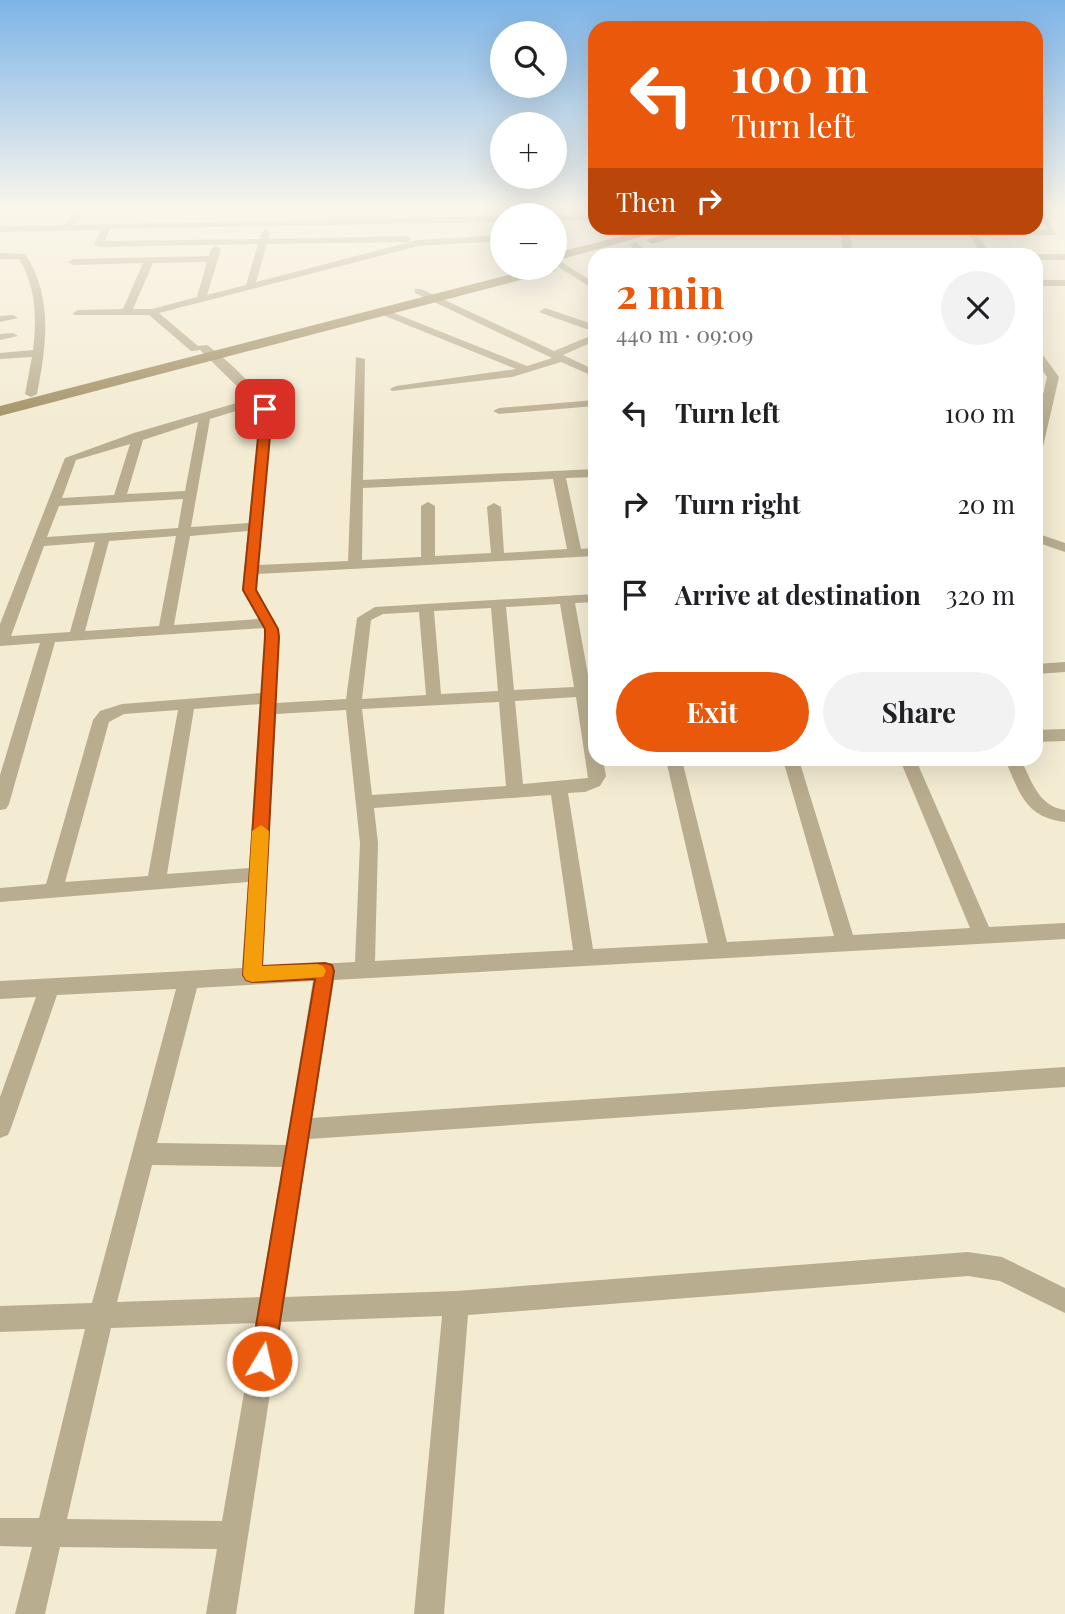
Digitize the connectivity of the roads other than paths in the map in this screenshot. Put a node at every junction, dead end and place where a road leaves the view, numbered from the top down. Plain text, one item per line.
1 (36, 283) edge
2 (139, 283) edge
3 (206, 283) edge
4 (258, 283) edge
5 (449, 283) edge
6 (488, 283) edge
7 (1045, 283) edge
8 (1065, 284) edge
9 (250, 286) joint
10 (418, 291) junction
11 (201, 299) junction
12 (436, 299) junction
13 (545, 311) dead end
14 (127, 312) junction
15 (152, 312) junction
16 (384, 312) junction
17 (78, 313) dead end
18 (13, 318) dead end
19 (0, 319) edge
20 (588, 326) edge
21 (13, 336) dead end
22 (0, 337) edge
23 (588, 341) edge
24 (205, 351) junction
25 (40, 353) junction
26 (0, 356) edge
27 (557, 357) junction
28 (360, 359) dead end
29 (1043, 362) edge
30 (528, 370) junction
31 (1043, 370) edge
32 (1049, 370) junction
33 (1065, 370) edge
34 (588, 371) edge
35 (396, 390) dead end
36 (31, 394) junction
37 (258, 400) junction
38 (0, 403) edge
39 (588, 403) edge
40 (0, 411) edge
41 (499, 411) dead end
42 (205, 416) junction
43 (1043, 422) edge
44 (138, 436) junction
45 (588, 473) edge
46 (559, 475) junction
47 (357, 484) junction
48 (191, 495) junction
49 (120, 499) junction
50 (54, 502) junction
51 (428, 506) dead end
52 (494, 507) dead end
53 (256, 527) junction
54 (184, 532) junction
55 (103, 537) junction
56 (1043, 540) edge
57 (39, 542) junction
58 (1065, 548) edge
59 (588, 552) edge
60 (575, 553) junction
61 (498, 557) junction
62 (428, 561) junction
63 (355, 565) junction
64 (251, 570) junction
65 (588, 598) edge
66 (567, 600) junction
67 (498, 604) junction
68 (426, 608) junction
69 (268, 623) junction
70 (166, 630) junction
71 (76, 636) junction
72 (49, 638) junction
73 (1, 641) edge
74 (1065, 667) edge
75 (1043, 668) edge
76 (588, 692) edge
77 (505, 696) junction
78 (435, 700) junction
79 (187, 704) junction
80 (268, 704) junction
81 (354, 704) junction
82 (1065, 735) edge
83 (1043, 736) edge
84 (596, 766) edge
85 (675, 766) edge
86 (793, 766) edge
87 (911, 766) edge
88 (1016, 766) edge
89 (559, 789) junction
90 (515, 793) junction
91 (364, 802) junction
92 (0, 804) edge
93 (1065, 816) edge
94 (258, 874) junction
95 (156, 882) junction
96 (53, 891) junction
97 (0, 895) edge
98 (1065, 931) edge
99 (983, 936) junction
100 (846, 943) junction
101 (719, 950) junction
102 (583, 957) junction
103 (365, 969) junction
104 (325, 971) junction
105 (252, 975) junction
106 (189, 978) junction
107 (50, 987) junction
108 (0, 990) edge
109 (1065, 1077) edge
110 (0, 1128) edge
111 (299, 1129) junction
112 (144, 1154) junction
113 (295, 1156) junction
114 (1065, 1301) edge
115 (456, 1303) junction
116 (270, 1311) junction
117 (101, 1316) junction
118 (0, 1319) edge
119 (50, 1531) junction
120 (0, 1532) edge
121 (234, 1535) junction
122 (30, 1614) edge
123 (222, 1614) edge
124 (429, 1614) edge

1 - 25 street
2 - 14 street
3 - 11 street
4 - 9 street
5 - 10 street
6 - 12 street
7 - 8 street
9 - 11 street
10 - 12 street
10 - 24 street
11 - 15 street
12 - 16 street
12 - 27 street
13 - 20 street
14 - 15 street
14 - 17 street
15 - 24 street
16 - 24 street
16 - 30 street
18 - 19 street
21 - 22 street
23 - 27 street
24 - 36 street
24 - 37 street
24 - 40 street
25 - 26 street
25 - 36 street
27 - 30 street
27 - 34 street
28 - 47 street
29 - 32 street
30 - 35 street
31 - 32 street
32 - 33 street
32 - 43 street
36 - 38 street
37 - 42 street
37 - 53 street
39 - 41 street
42 - 44 street
42 - 48 street
44 - 49 street
44 - 50 street
45 - 46 street
46 - 47 street
46 - 60 street
47 - 63 street
48 - 49 street
48 - 54 street
49 - 50 street
50 - 57 street
51 - 62 street
52 - 61 street
53 - 54 street
53 - 64 street
54 - 55 street
54 - 70 street
55 - 57 street
55 - 71 street
56 - 58 street
57 - 73 street
59 - 60 street
60 - 61 street
61 - 62 street
62 - 63 street
63 - 64 street
64 - 69 street
65 - 66 street
66 - 67 street
66 - 76 street
67 - 68 street
67 - 77 street
68 - 78 street
68 - 81 street
69 - 70 street
69 - 80 street
70 - 71 street
71 - 72 street
72 - 73 street
72 - 92 street
74 - 75 street
76 - 77 street
77 - 78 street
77 - 90 street
78 - 81 street
79 - 80 street
79 - 95 street
79 - 96 street
80 - 81 street
80 - 94 street
81 - 91 street
82 - 83 street
84 - 89 street
85 - 101 street
86 - 100 street
87 - 99 street
88 - 93 street
89 - 90 street
89 - 102 street
90 - 91 street
91 - 103 street
94 - 95 street
94 - 105 street
95 - 96 street
96 - 97 street
98 - 99 street
99 - 100 street
100 - 101 street
101 - 102 street
102 - 103 street
103 - 104 street
104 - 105 street
104 - 111 street
105 - 106 street
106 - 107 street
106 - 112 street
107 - 108 street
107 - 110 street
109 - 111 street
111 - 113 street
112 - 113 street
112 - 117 street
113 - 116 street
114 - 115 street
115 - 116 street
115 - 124 street
116 - 117 street
116 - 121 street
117 - 118 street
117 - 119 street
119 - 120 street
119 - 121 street
119 - 122 street
121 - 123 street

